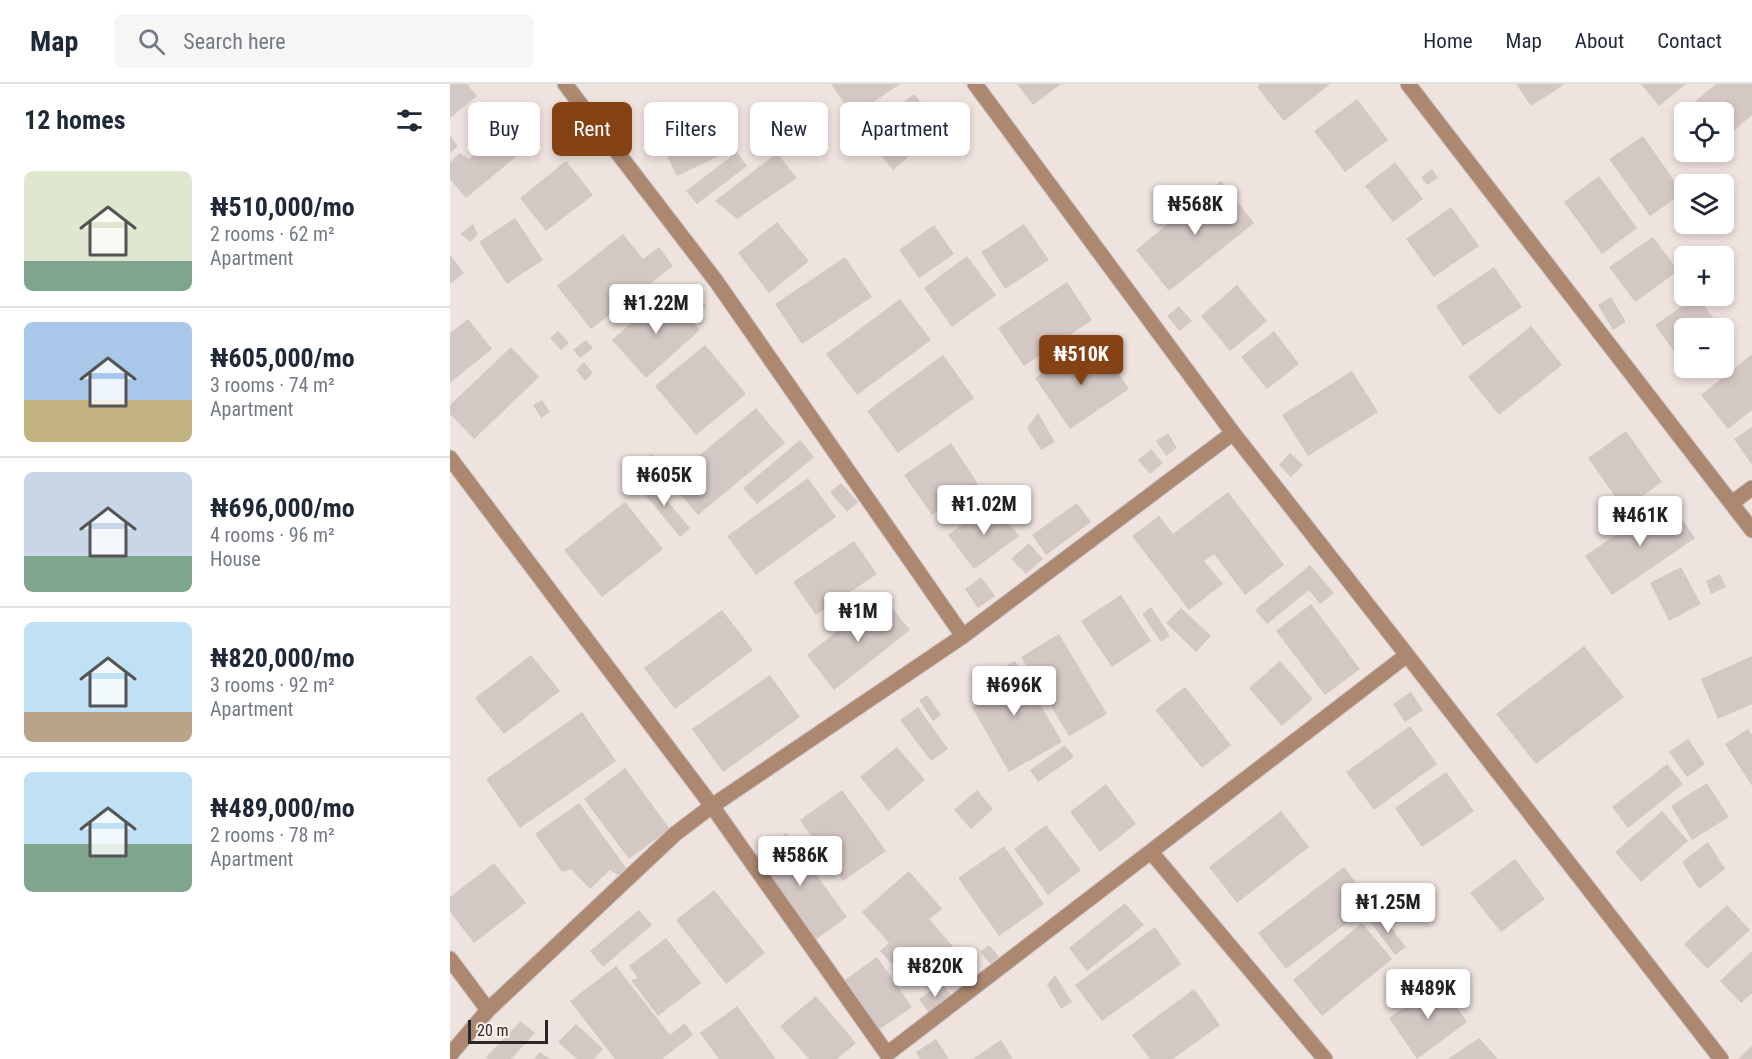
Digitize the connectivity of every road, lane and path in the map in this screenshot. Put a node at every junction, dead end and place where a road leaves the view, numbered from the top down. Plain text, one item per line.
1 (565, 84) edge
2 (975, 84) edge
3 (1408, 84) edge
4 (1233, 433) junction
5 (450, 458) edge
6 (1752, 488) edge
7 (1733, 502) junction
8 (1752, 530) edge
9 (963, 636) junction
10 (1407, 655) junction
11 (712, 806) junction
12 (1151, 852) junction
13 (450, 959) edge
14 (488, 1010) junction
15 (450, 1055) edge
16 (886, 1057) edge
17 (1325, 1059) edge
18 (1721, 1059) edge

1 - 9 street
2 - 4 street
3 - 7 street
4 - 9 street
4 - 10 street
5 - 11 street
6 - 7 street
7 - 8 street
9 - 11 street
10 - 12 street
10 - 18 street
11 - 14 street
11 - 16 street
12 - 16 street
12 - 17 street
13 - 14 street
14 - 15 street

